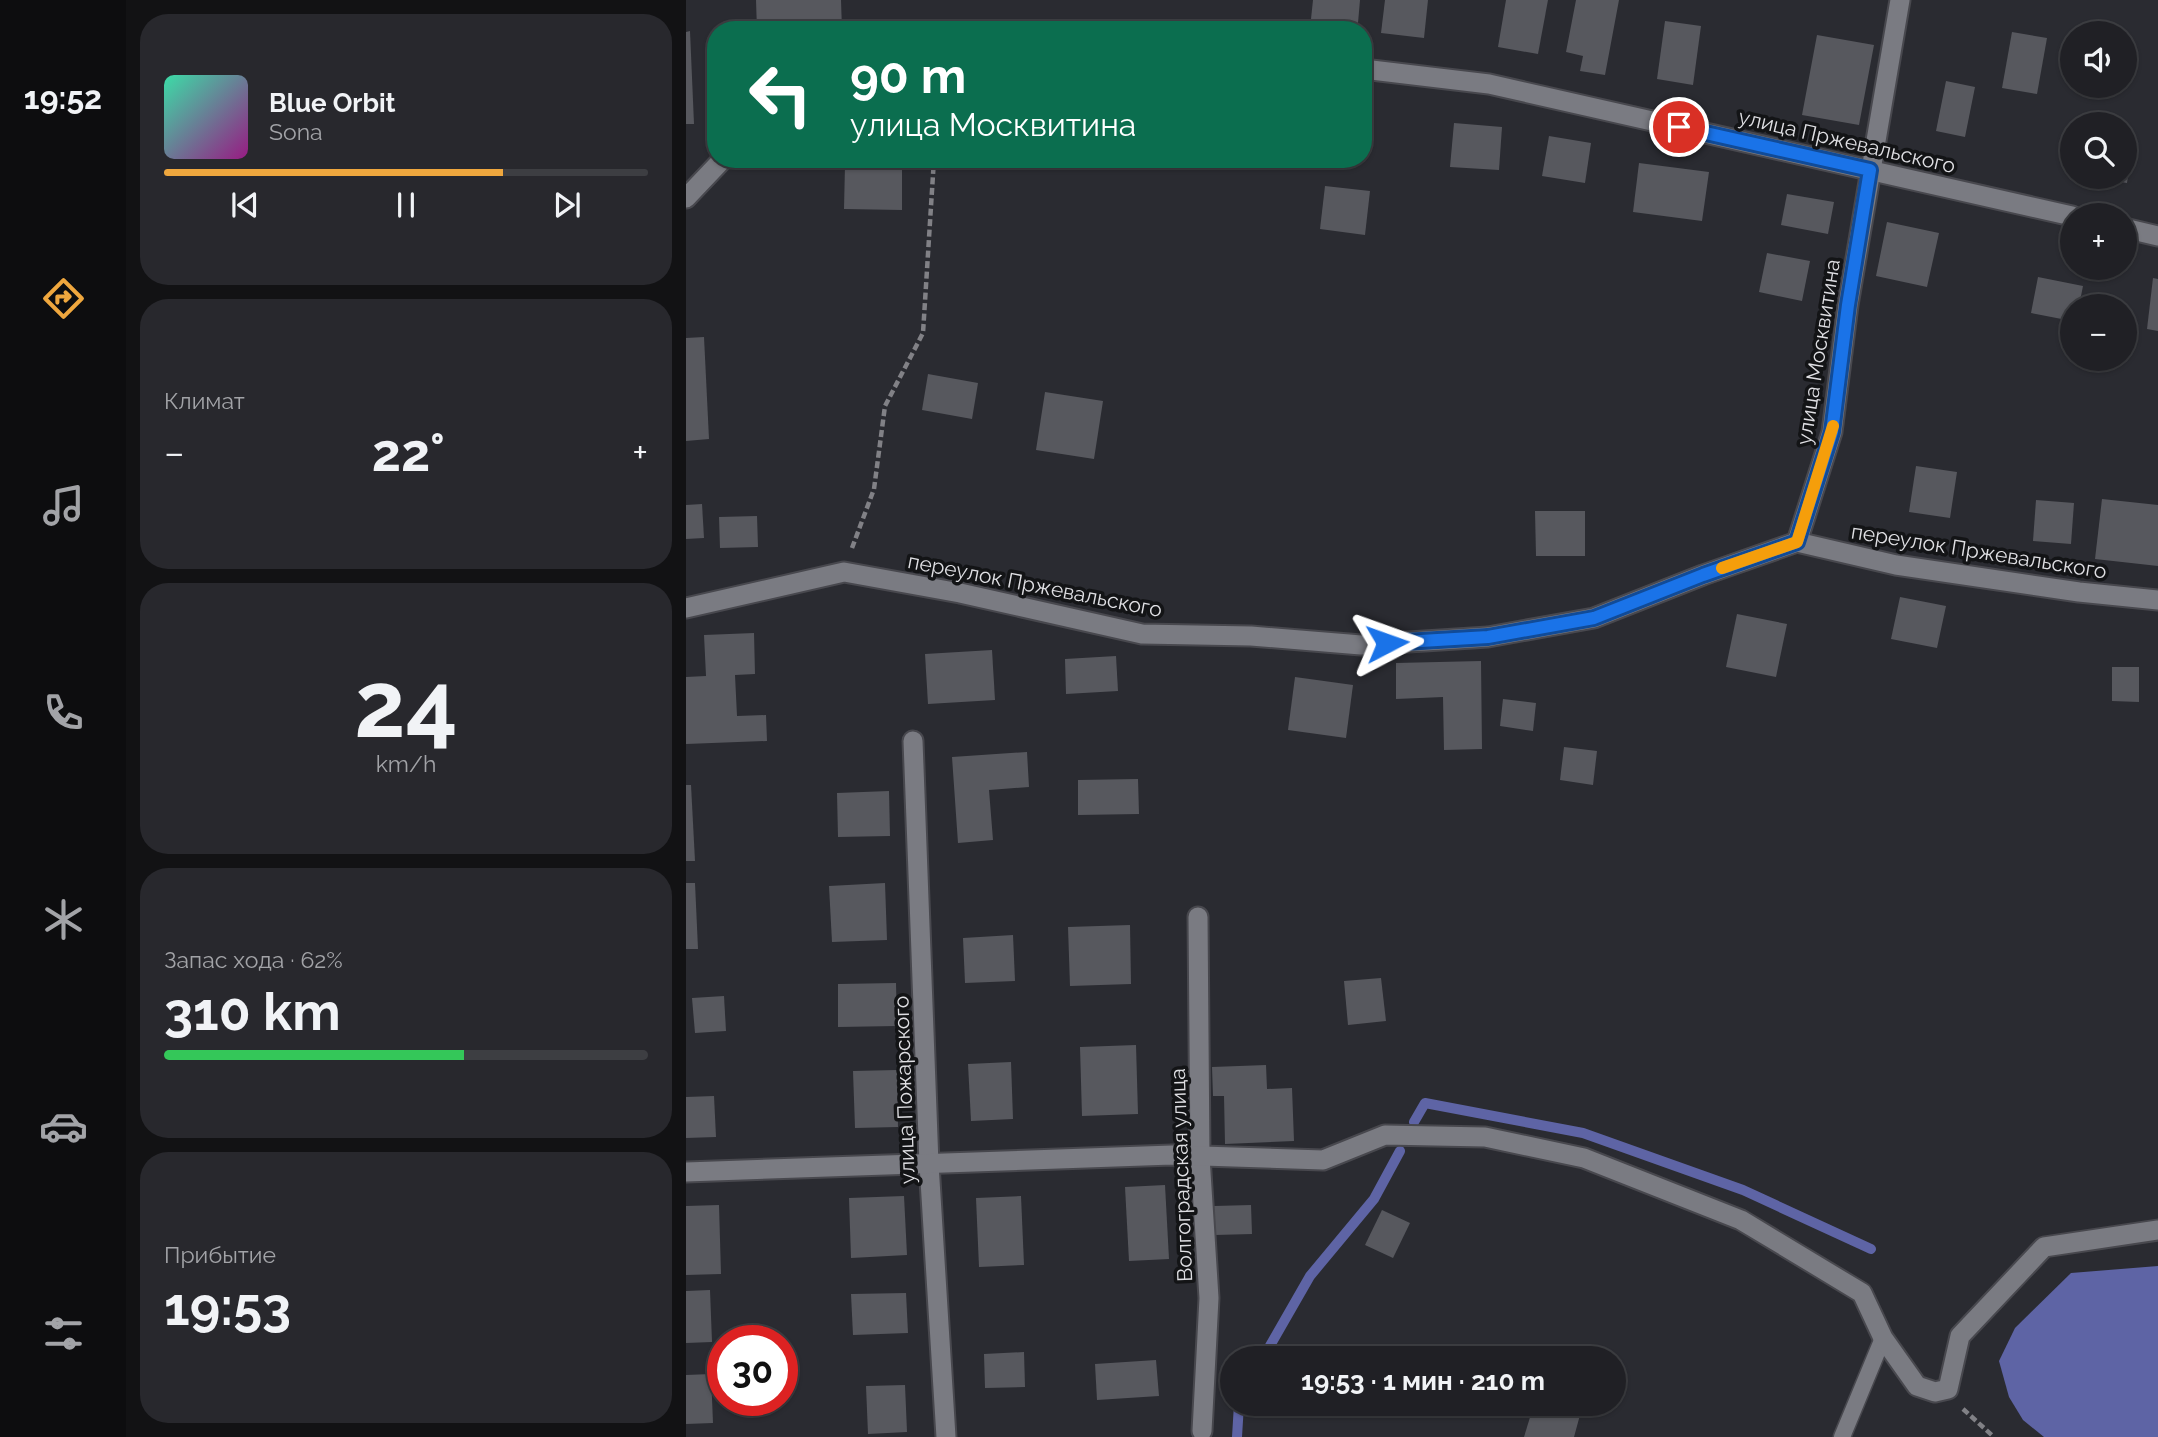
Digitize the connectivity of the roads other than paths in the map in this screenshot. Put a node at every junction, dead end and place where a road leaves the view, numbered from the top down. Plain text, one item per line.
1 (1900, 0) edge
2 (1372, 70) edge
3 (714, 168) edge
4 (1870, 170) junction
5 (686, 198) edge
6 (2060, 213) edge
7 (2137, 231) edge
8 (2158, 236) edge
9 (1797, 542) junction
10 (2158, 600) edge
11 (686, 608) edge
12 (912, 741) dead end
13 (1198, 917) dead end
14 (1200, 1157) junction
15 (929, 1164) junction
16 (686, 1172) edge
17 (2158, 1230) edge
18 (1883, 1338) junction
19 (1202, 1431) dead end
20 (946, 1437) edge
21 (1842, 1437) edge

1 - 4 street, улица Москвитина
2 - 4 street, улица Пржевальского
3 - 5 street
4 - 6 street, улица Пржевальского
4 - 9 street, улица Москвитина
7 - 8 street
9 - 10 street, переулок Пржевальского
9 - 11 street, переулок Пржевальского
12 - 15 street, улица Пожарского
13 - 14 street, Волгоградская улица
14 - 15 street
14 - 18 street
14 - 19 street, Волгоградская улица
15 - 16 street
15 - 20 street, улица Пожарского
17 - 18 street
18 - 21 lane

